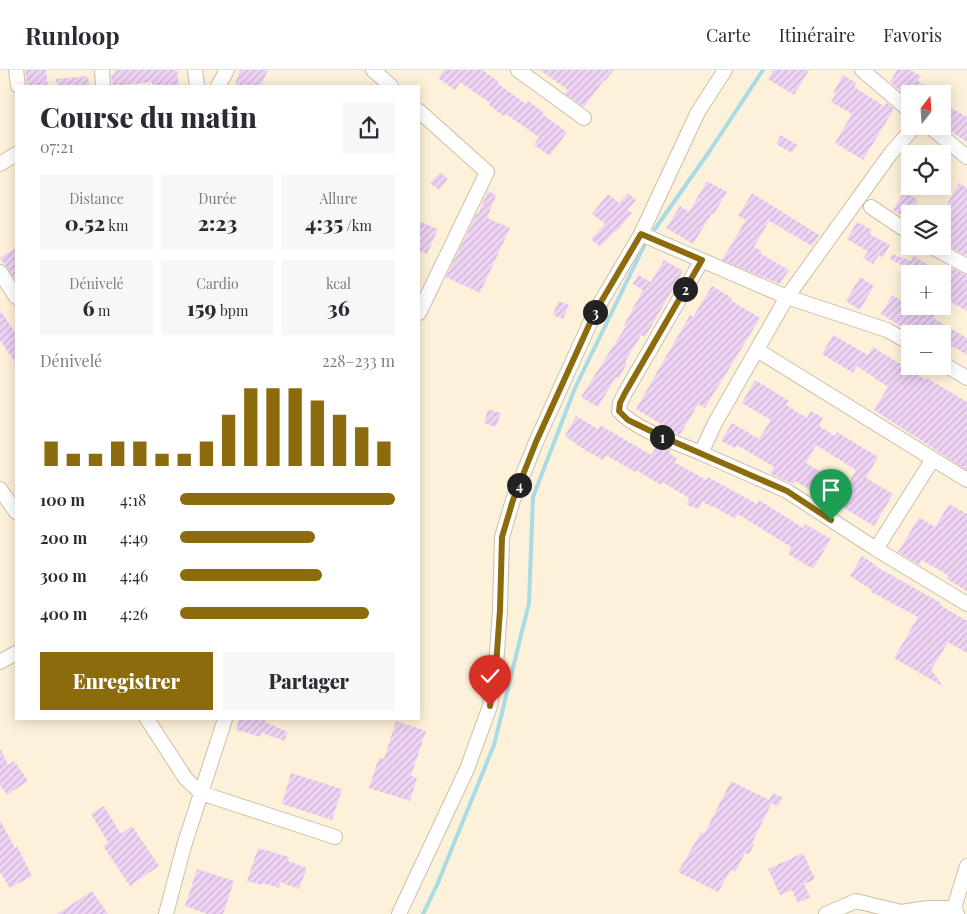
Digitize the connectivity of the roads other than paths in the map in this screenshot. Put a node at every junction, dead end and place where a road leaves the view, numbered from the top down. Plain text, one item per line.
1 (16, 70) edge
2 (102, 70) edge
3 (195, 70) edge
4 (227, 70) edge
5 (373, 70) edge
6 (518, 70) edge
7 (725, 70) edge
8 (862, 70) edge
9 (18, 85) edge
10 (103, 85) edge
11 (197, 85) edge
12 (219, 85) edge
13 (390, 85) edge
14 (901, 103) edge
15 (420, 112) edge
16 (584, 118) dead end
17 (907, 135) edge
18 (940, 135) edge
19 (15, 155) edge
20 (967, 157) edge
21 (0, 164) edge
22 (871, 207) dead end
23 (901, 227) edge
24 (641, 234) junction
25 (947, 255) edge
26 (702, 260) junction
27 (967, 266) edge
28 (0, 272) edge
29 (15, 295) edge
30 (787, 297) junction
31 (420, 311) edge
32 (901, 339) edge
33 (757, 350) junction
34 (951, 368) edge
35 (967, 378) edge
36 (701, 453) junction
37 (933, 459) junction
38 (967, 480) edge
39 (0, 489) edge
40 (15, 511) edge
41 (876, 549) junction
42 (967, 604) edge
43 (15, 654) edge
44 (0, 662) edge
45 (148, 720) edge
46 (225, 720) edge
47 (201, 793) junction
48 (335, 837) dead end
49 (967, 866) edge
50 (956, 911) edge
51 (166, 914) edge
52 (399, 914) edge
53 (826, 914) edge

1 - 9 street
2 - 10 street
3 - 11 street
4 - 12 street
5 - 13 street
6 - 16 street
7 - 24 street
8 - 14 street
15 - 31 street
17 - 30 street
18 - 20 street
19 - 21 street
22 - 23 street
24 - 26 street
24 - 52 street
25 - 27 street
26 - 30 street
26 - 36 street
28 - 29 street
30 - 32 street
30 - 33 street
33 - 36 street
33 - 37 street
34 - 35 street
36 - 41 street
37 - 38 street
37 - 41 street
39 - 40 street
41 - 42 street
43 - 44 street
45 - 47 street
46 - 47 street
47 - 48 street
47 - 51 street
49 - 50 street
50 - 53 street

